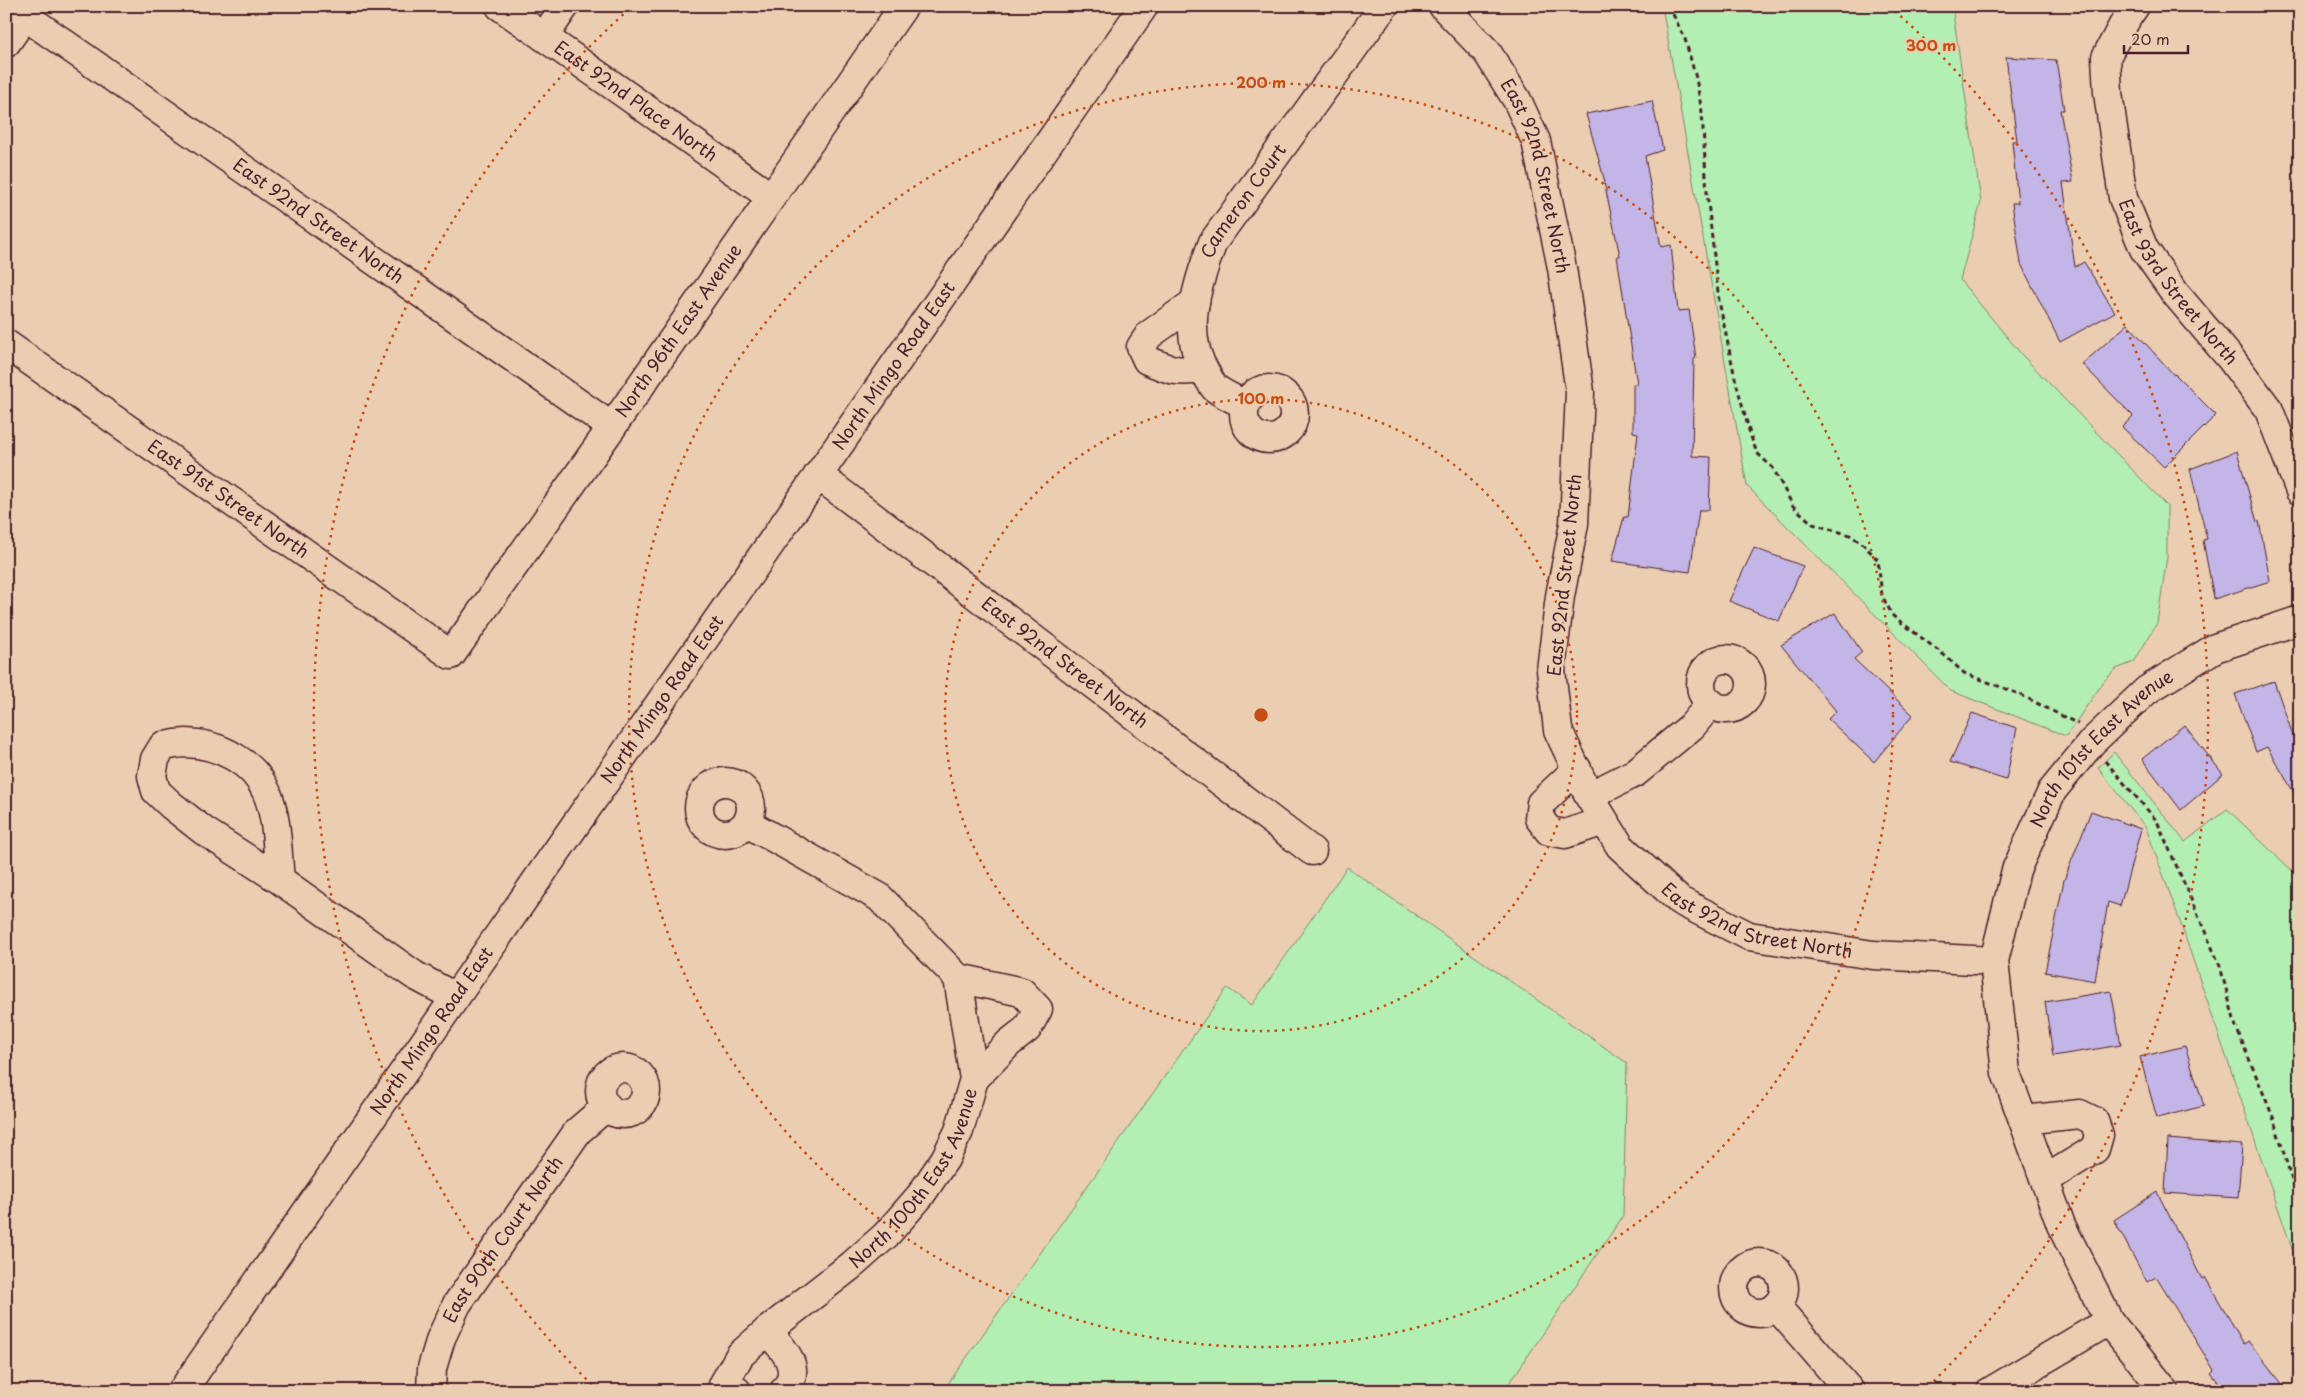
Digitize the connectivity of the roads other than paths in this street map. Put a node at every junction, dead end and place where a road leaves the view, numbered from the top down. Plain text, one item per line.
1 (500, 6) edge
2 (565, 6) edge
3 (904, 6) edge
4 (1144, 6) edge
5 (1384, 6) edge
6 (1443, 6) edge
7 (2135, 6) edge
8 (544, 37) junction
9 (6, 43) edge
10 (771, 197) junction
11 (1195, 302) junction
12 (6, 344) edge
13 (1203, 369) junction
14 (1246, 404) dead end
15 (612, 427) junction
16 (818, 475) junction
17 (2300, 491) edge
18 (2300, 620) edge
19 (451, 655) joint
20 (1711, 703) dead end
21 (1577, 769) junction
22 (1589, 796) junction
23 (1604, 821) junction
24 (747, 823) dead end
25 (1312, 851) dead end
26 (280, 880) junction
27 (1994, 961) junction
28 (958, 978) junction
29 (455, 997) junction
30 (974, 1079) junction
31 (606, 1106) dead end
32 (2023, 1120) junction
33 (2044, 1180) junction
34 (1776, 1306) dead end
35 (2109, 1321) junction
36 (767, 1330) junction
37 (727, 1389) edge
38 (182, 1391) edge
39 (431, 1391) edge
40 (784, 1391) edge
41 (1850, 1391) edge
42 (1991, 1391) edge
43 (2165, 1391) edge

1 - 8 street, East 92nd Place North
2 - 8 street
3 - 10 street, North 96th East Avenue
4 - 16 street, North Mingo Road East
5 - 11 street, Cameron Court
6 - 21 street, East 92nd Street North
7 - 17 street, East 93rd Street North
8 - 10 street, East 92nd Place North
9 - 15 street, East 92nd Street North
10 - 15 street, North 96th East Avenue
11 - 13 street, Cameron Court
11 - 13 street
12 - 19 street, East 91st Street North
13 - 14 street, Cameron Court
15 - 19 street, North 96th East Avenue
16 - 25 street, East 92nd Street North
16 - 29 street, North Mingo Road East
18 - 27 street, North 101st East Avenue
20 - 22 street
21 - 22 street, East 92nd Street North
21 - 23 street
22 - 23 street, East 92nd Street North
23 - 27 street, East 92nd Street North
24 - 28 street
26 - 26 street
26 - 29 street
27 - 32 street, North 101st East Avenue
28 - 30 street, North 100th East Avenue
28 - 30 street
29 - 38 street, North Mingo Road East
30 - 36 street, North 100th East Avenue
31 - 39 street, East 90th Court North
32 - 33 street, North 101st East Avenue
32 - 33 street
33 - 35 street, North 101st East Avenue
34 - 41 street
35 - 42 street
35 - 43 street, North 101st East Avenue
36 - 37 street, North 100th East Avenue
36 - 40 street

